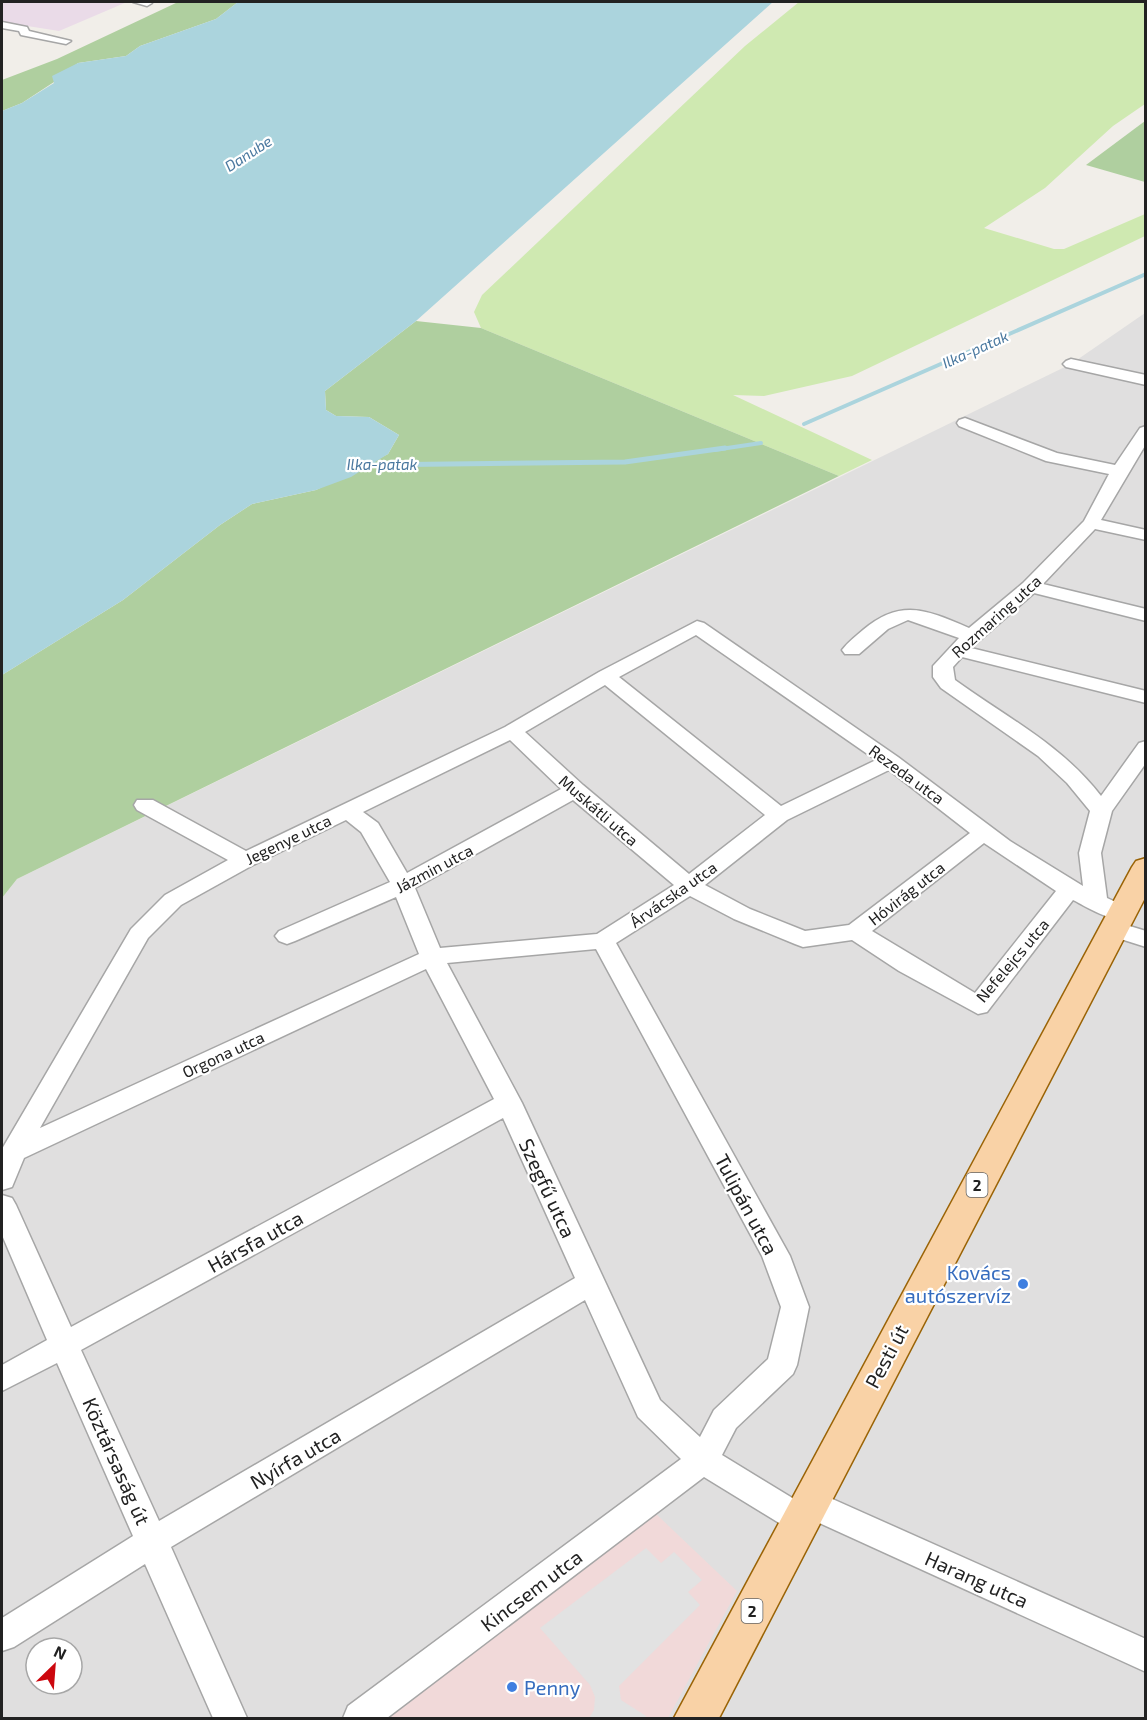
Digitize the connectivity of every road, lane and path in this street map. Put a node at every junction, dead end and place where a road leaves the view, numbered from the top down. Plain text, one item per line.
1 (2, 25) edge
2 (66, 41) dead end
3 (1071, 364) dead end
4 (1146, 380) edge
5 (965, 423) dead end
6 (1146, 431) edge
7 (1139, 454) edge
8 (1119, 471) junction
9 (1091, 523) junction
10 (1146, 535) edge
11 (1030, 587) junction
12 (1146, 615) edge
13 (697, 627) joint
14 (971, 636) junction
15 (852, 650) dead end
16 (957, 650) junction
17 (606, 676) junction
18 (1146, 697) edge
19 (512, 731) junction
20 (1146, 747) edge
21 (891, 761) junction
22 (575, 790) junction
23 (145, 805) dead end
24 (347, 810) junction
25 (1101, 811) junction
26 (779, 815) junction
27 (985, 832) junction
28 (244, 860) junction
29 (1146, 867) edge
30 (403, 885) junction
31 (689, 886) junction
32 (1068, 890) junction
33 (1110, 914) junction
34 (856, 932) junction
35 (287, 936) dead end
36 (1146, 939) edge
37 (603, 941) junction
38 (432, 957) junction
39 (509, 1103) junction
40 (14, 1152) junction
41 (2, 1180) edge
42 (2, 1205) edge
43 (591, 1283) junction
44 (66, 1344) junction
45 (2, 1379) edge
46 (703, 1460) junction
47 (804, 1511) junction
48 (153, 1541) junction
49 (2, 1636) edge
50 (1146, 1656) edge
51 (230, 1719) edge
52 (360, 1719) edge
53 (696, 1719) edge

1 - 2 street
3 - 4 street
5 - 8 street
6 - 7 street, Rozmaring utca
7 - 8 street, Rozmaring utca
8 - 9 street, Rozmaring utca
9 - 10 street
9 - 11 street, Rozmaring utca
11 - 12 street
11 - 14 street, Rozmaring utca
13 - 17 street, Jegenye utca
13 - 21 street, Rezeda utca
14 - 15 street
14 - 16 street, Rozmaring utca
16 - 18 street
16 - 25 street, Rozmaring utca
17 - 19 street, Jegenye utca
17 - 26 street
19 - 22 street, Muskátli utca
19 - 24 street, Jegenye utca
20 - 25 street
21 - 26 street, Árvácska utca
21 - 27 street, Rezeda utca
22 - 30 street, Jázmin utca
22 - 31 street, Muskátli utca
23 - 28 street
24 - 28 street, Jegenye utca
24 - 30 street, Szegfű utca
25 - 33 street
26 - 31 street, Árvácska utca
27 - 32 street, Rezeda utca
27 - 34 street, Hóvirág utca
28 - 40 street, Jegenye utca
29 - 33 main road, Pesti út / 2
30 - 35 street, Jázmin utca
30 - 38 street, Szegfű utca
31 - 34 street, Hóvirág utca
31 - 37 street, Árvácska utca
32 - 33 street, Rezeda utca
32 - 34 street, Nefelejcs utca
33 - 36 street, Rezeda utca
33 - 47 main road, Pesti út / 2
37 - 38 street, Árvácska utca
37 - 46 street, Tulipán utca
38 - 39 street, Szegfű utca
38 - 40 street, Orgona utca
39 - 43 street, Szegfű utca
39 - 44 street, Hársfa utca
40 - 41 street, Jegenye utca
42 - 44 street, Köztársaság út
43 - 46 street, Szegfű utca
43 - 48 street, Nyírfa utca
44 - 45 street, Hársfa utca
44 - 48 street, Köztársaság út
46 - 47 street, Szegfű utca
46 - 52 street, Kincsem utca
47 - 50 street, Harang utca
47 - 53 main road, Pesti út / 2
48 - 49 street, Nyírfa utca
48 - 51 street, Köztársaság út

